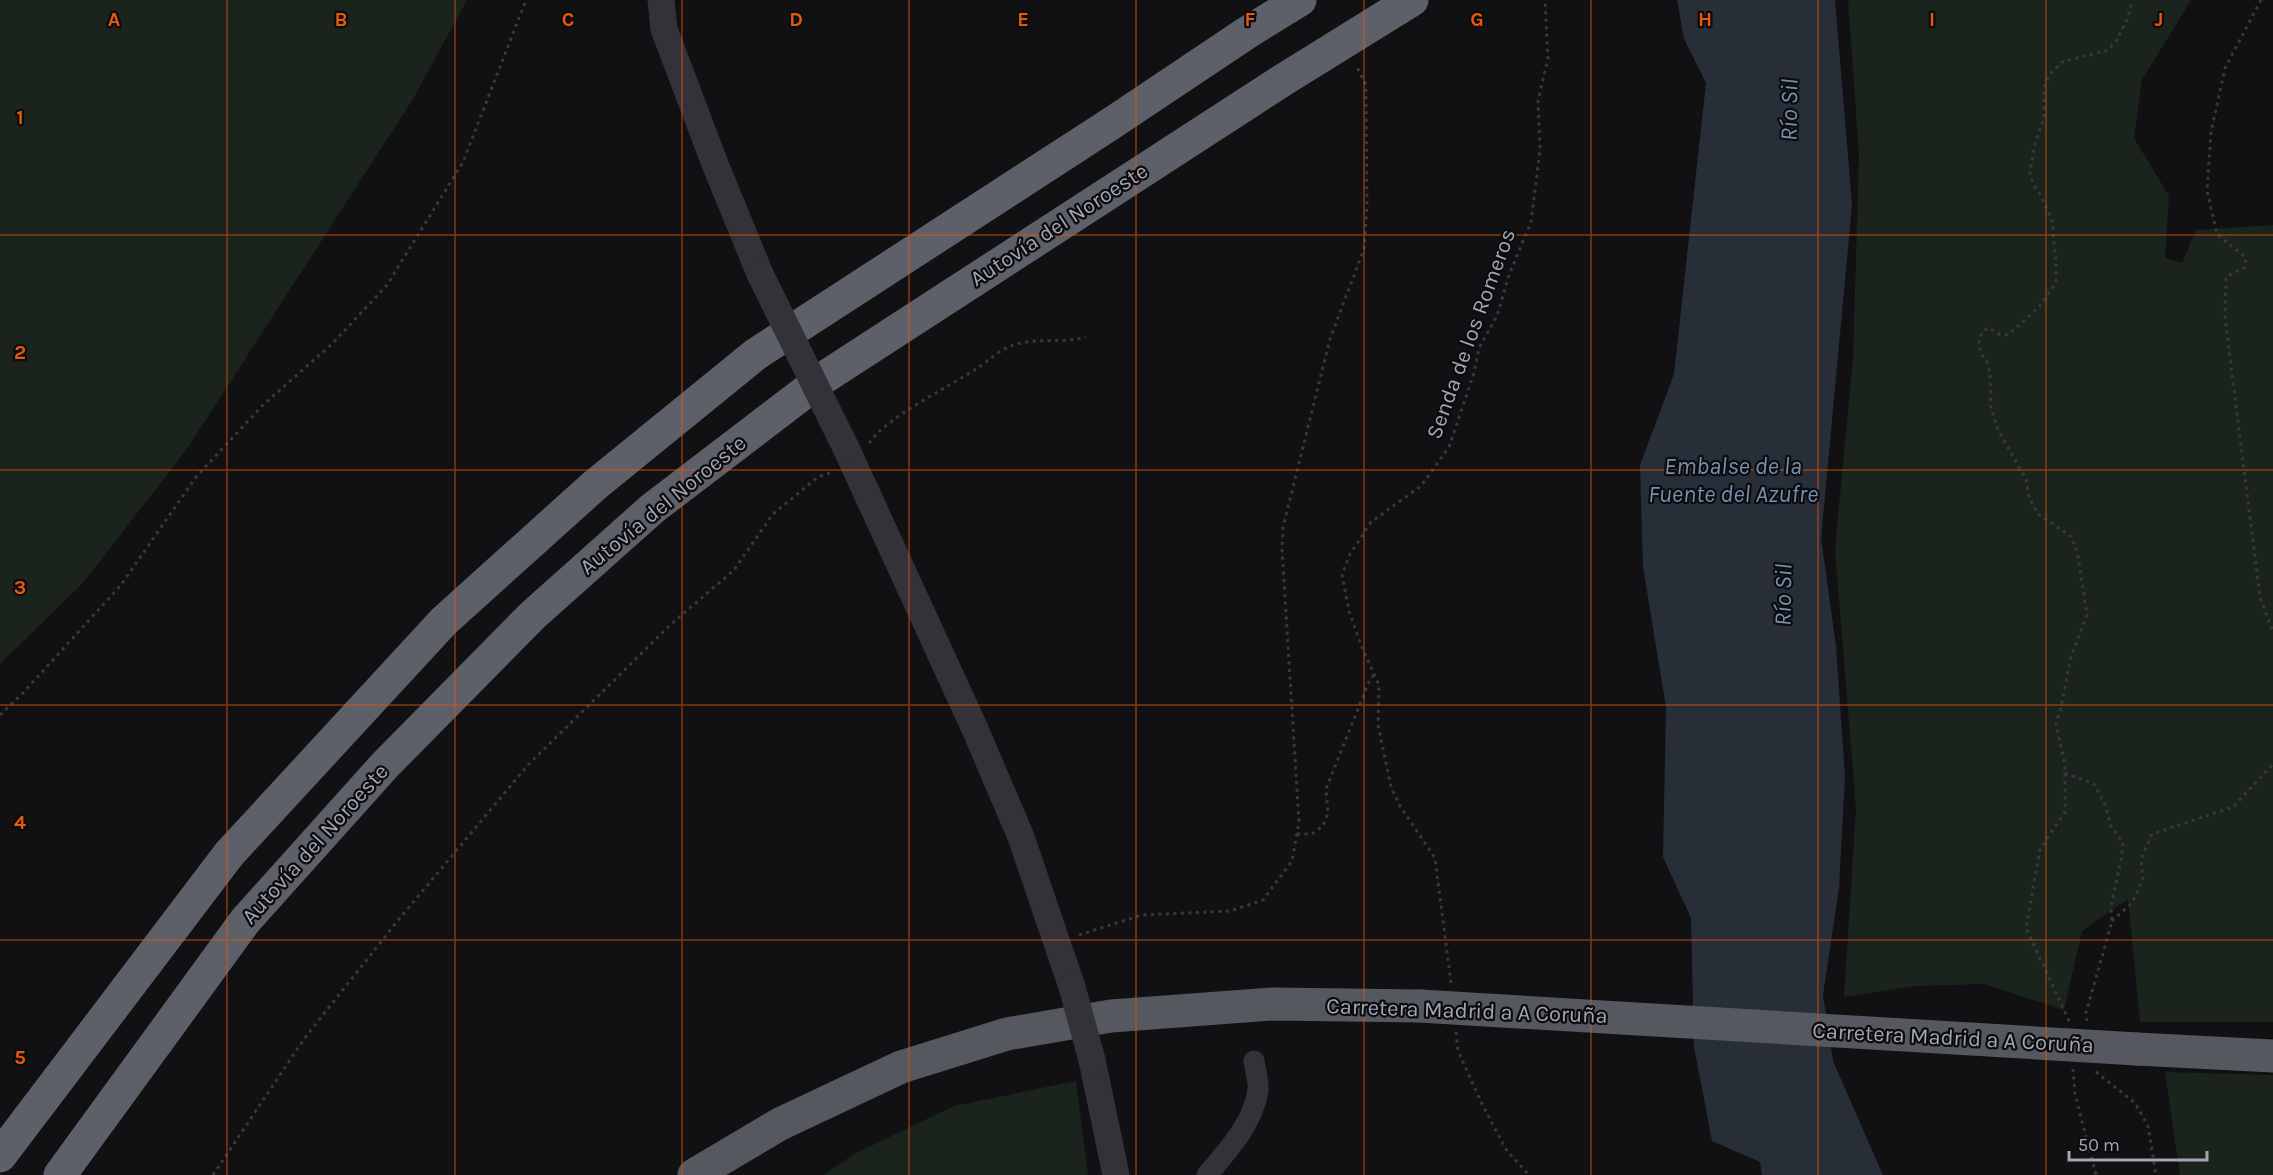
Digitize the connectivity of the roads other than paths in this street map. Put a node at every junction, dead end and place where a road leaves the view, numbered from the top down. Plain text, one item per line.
1 (661, 0) edge
2 (1300, 0) edge
3 (1412, 0) edge
4 (2273, 1056) edge
5 (1254, 1061) dead end
6 (0, 1156) edge
7 (60, 1175) edge
8 (694, 1175) edge
9 (1116, 1175) edge
10 (1207, 1175) edge

1 - 9 street, bridge
2 - 6 highway
3 - 7 highway, Autovía del Noroeste
4 - 8 highway, Carretera Madrid a A Coruña, bridge
5 - 10 street

